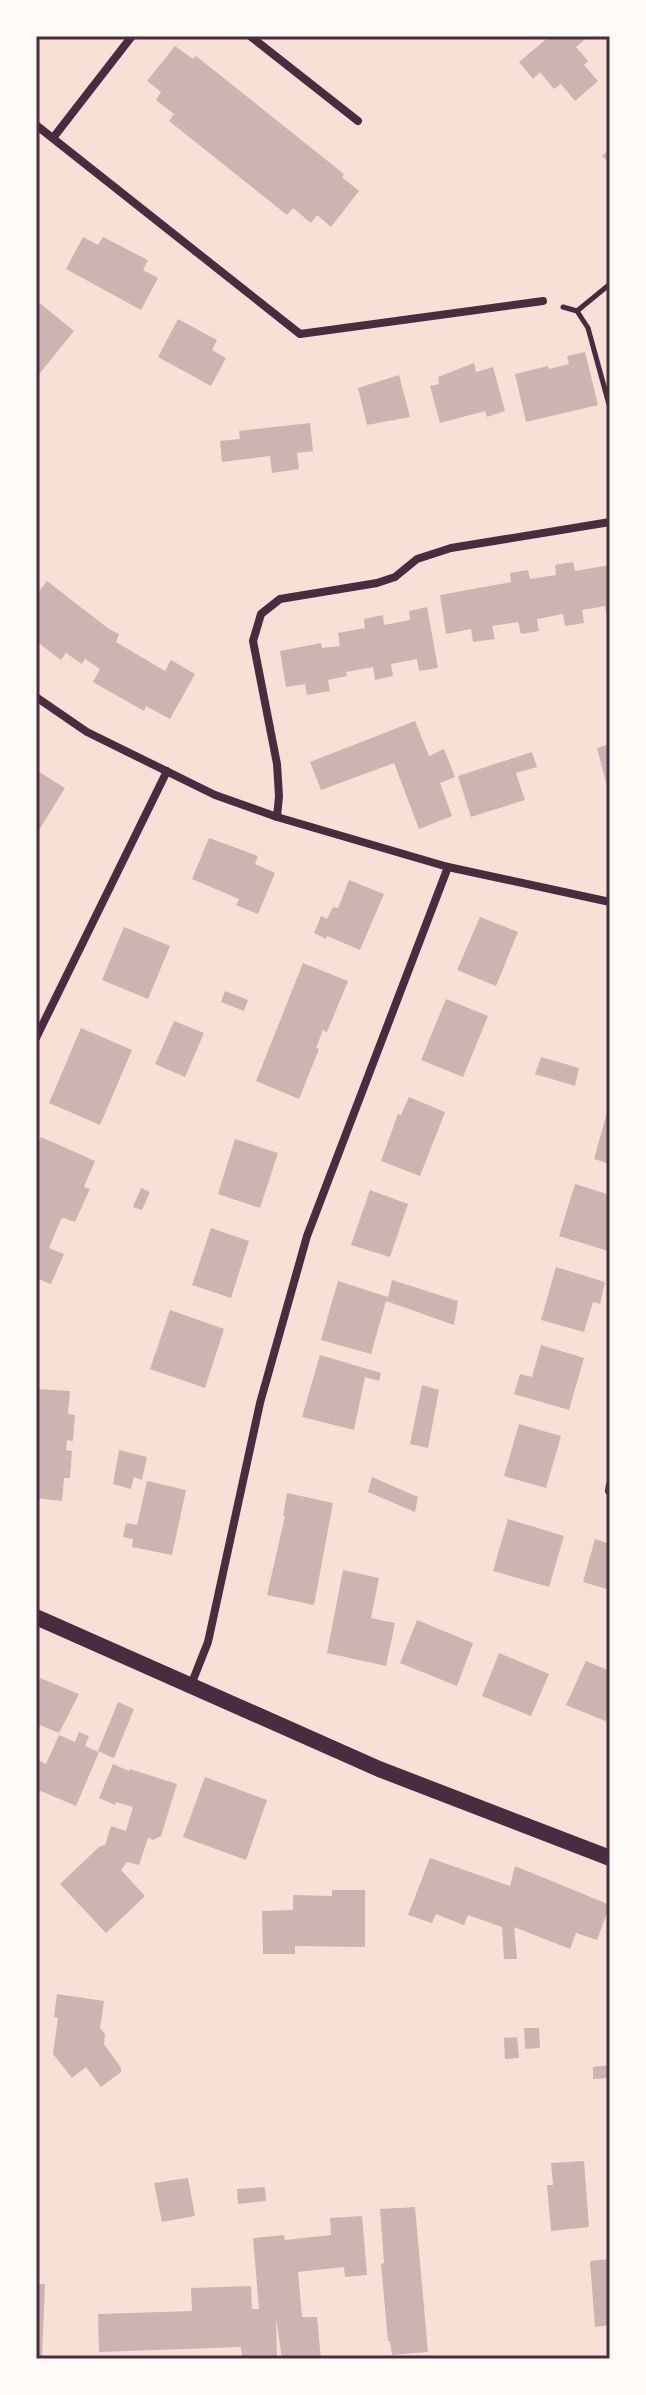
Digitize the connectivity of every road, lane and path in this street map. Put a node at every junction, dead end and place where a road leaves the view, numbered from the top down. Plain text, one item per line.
1 (132, 36) edge
2 (250, 36) edge
3 (358, 121) dead end
4 (36, 125) edge
5 (53, 138) junction
6 (610, 284) edge
7 (543, 301) joint
8 (577, 311) junction
9 (610, 408) edge
10 (610, 522) edge
11 (36, 697) edge
12 (167, 771) junction
13 (277, 817) junction
14 (448, 867) junction
15 (610, 902) edge
16 (36, 1038) edge
17 (36, 1617) edge
18 (190, 1686) junction
19 (610, 1858) edge

1 - 5 street
2 - 3 street
4 - 5 street
5 - 7 street
6 - 8 path
7 - 8 path
8 - 9 path
10 - 13 street
11 - 12 street
12 - 13 street
12 - 16 street
13 - 14 street
14 - 15 street
14 - 18 street
17 - 18 main road
18 - 19 main road

